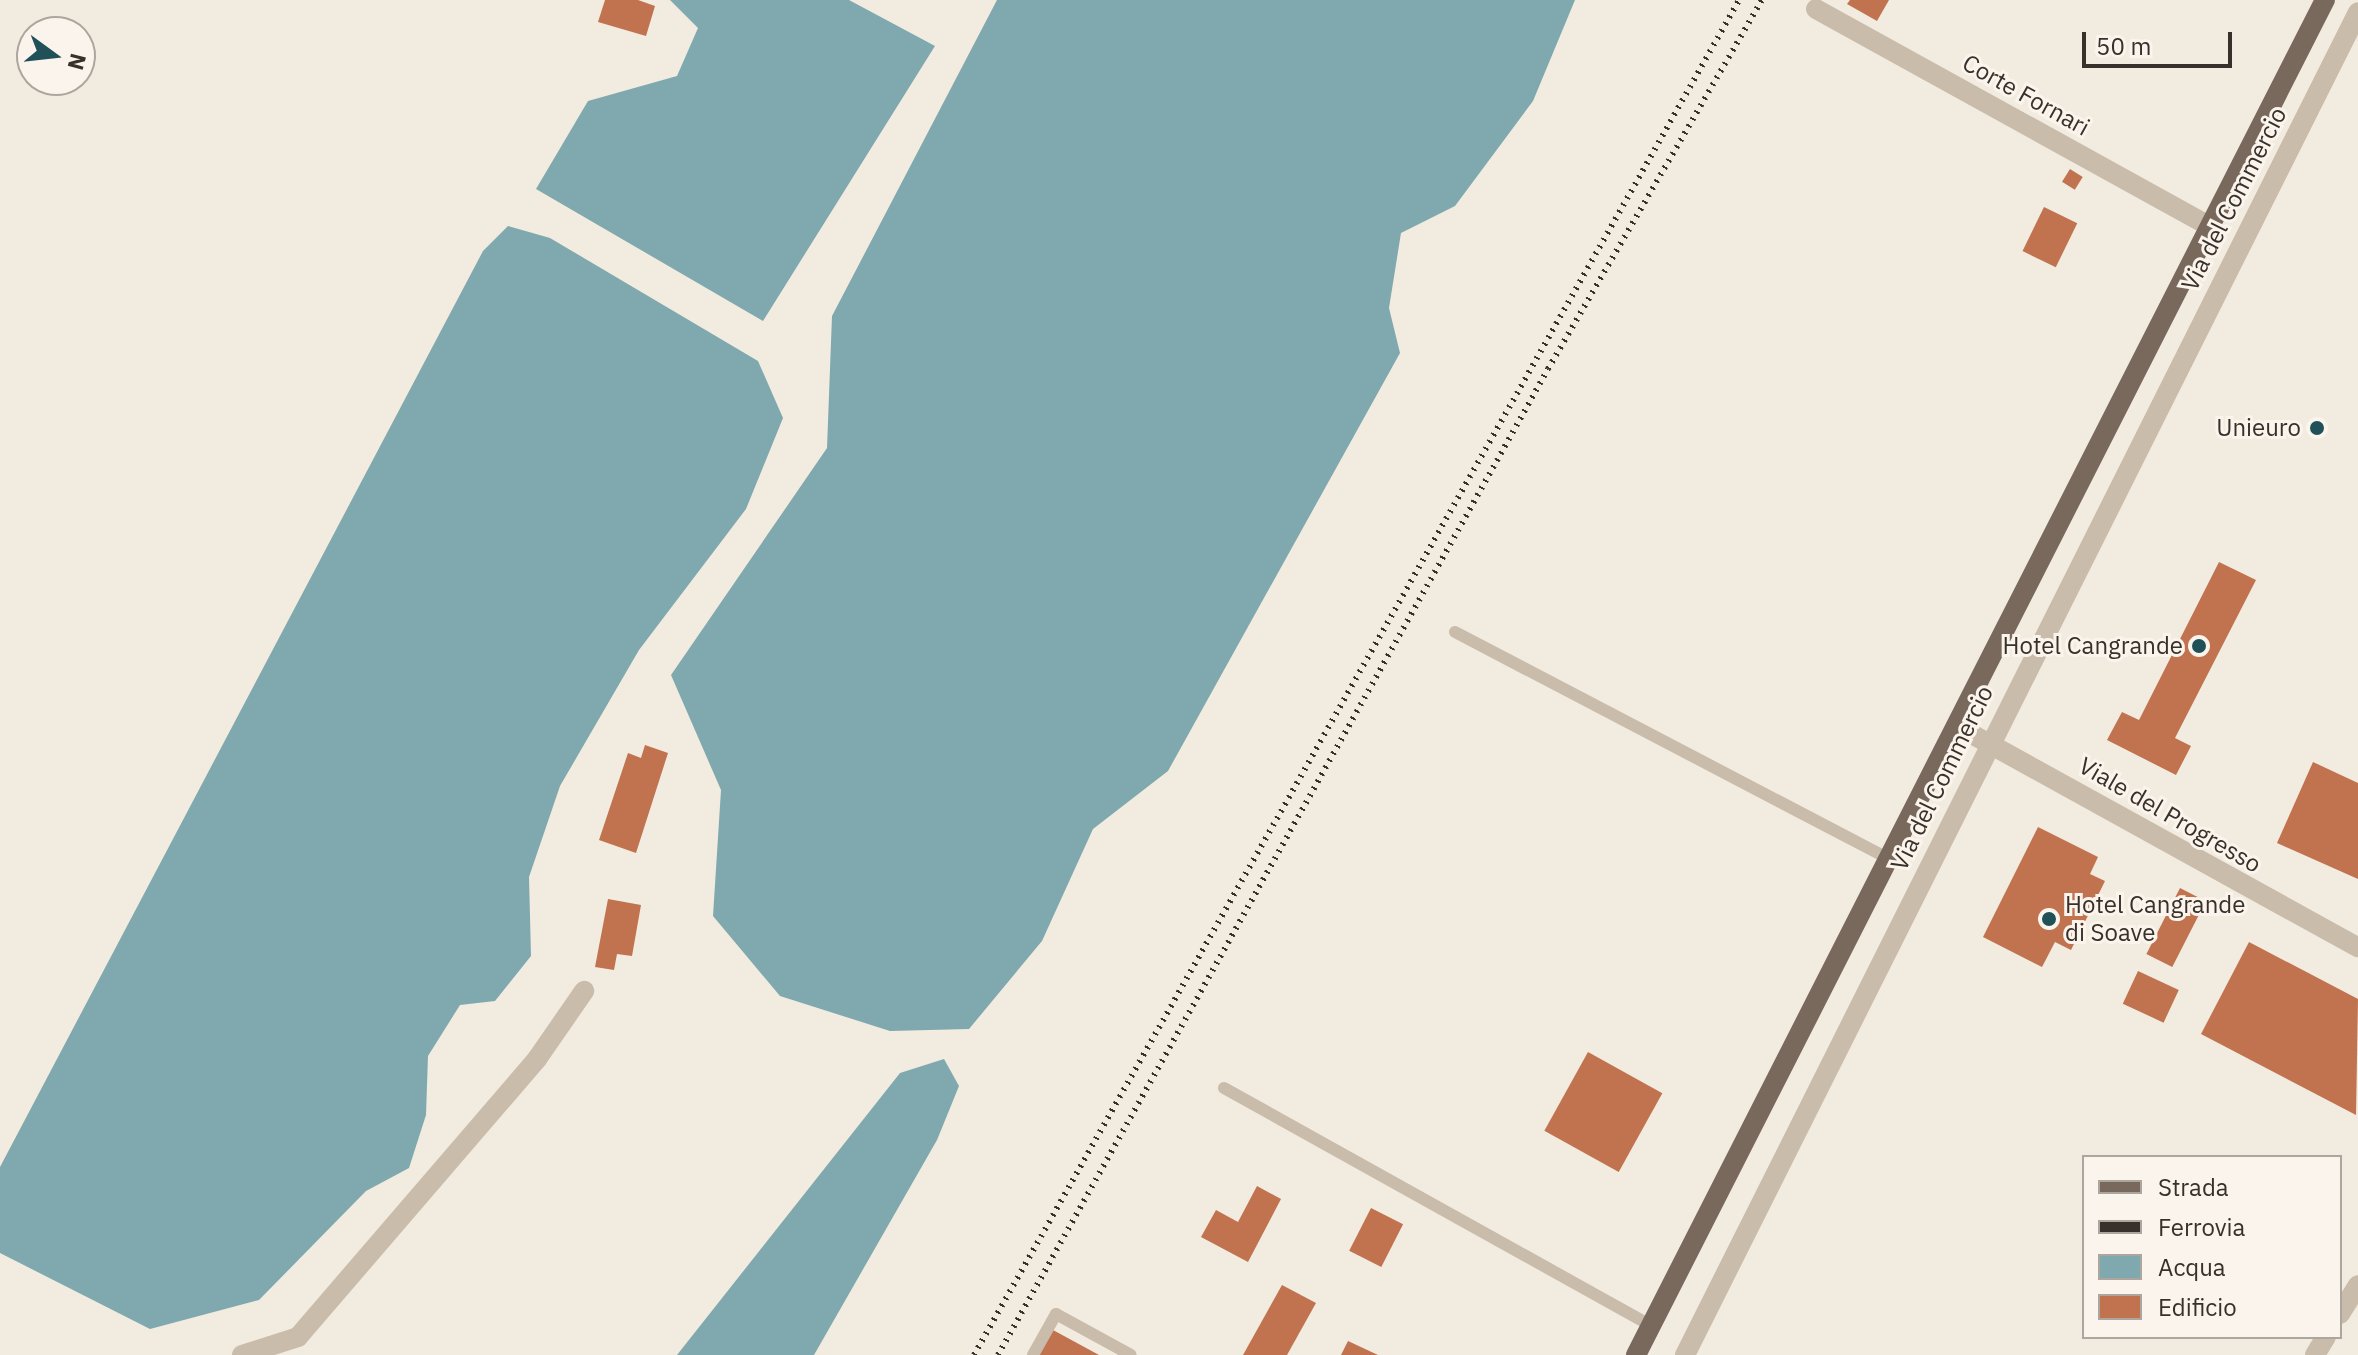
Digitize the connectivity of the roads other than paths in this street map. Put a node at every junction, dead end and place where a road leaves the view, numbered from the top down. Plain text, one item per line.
1 (2325, 0) edge
2 (1816, 9) dead end
3 (2358, 12) edge
4 (2211, 227) junction
5 (1455, 632) dead end
6 (1957, 726) junction
7 (1988, 741) junction
8 (1889, 859) junction
9 (2358, 947) edge
10 (584, 991) dead end
11 (1224, 1088) dead end
12 (2358, 1285) edge
13 (2342, 1311) edge
14 (1651, 1326) junction
15 (242, 1355) edge
16 (1033, 1355) edge
17 (1131, 1355) edge
18 (1636, 1355) edge
19 (1685, 1355) edge

1 - 4 main road
2 - 4 street, Corte Fornari
3 - 7 street, Via del Commercio
4 - 6 main road
5 - 8 lane
6 - 7 street, Viale del Progresso
6 - 8 main road
7 - 9 street, Viale del Progresso
7 - 19 street, Via del Commercio
8 - 14 main road
10 - 15 street
11 - 14 lane
12 - 13 street
14 - 18 main road
16 - 17 lane

